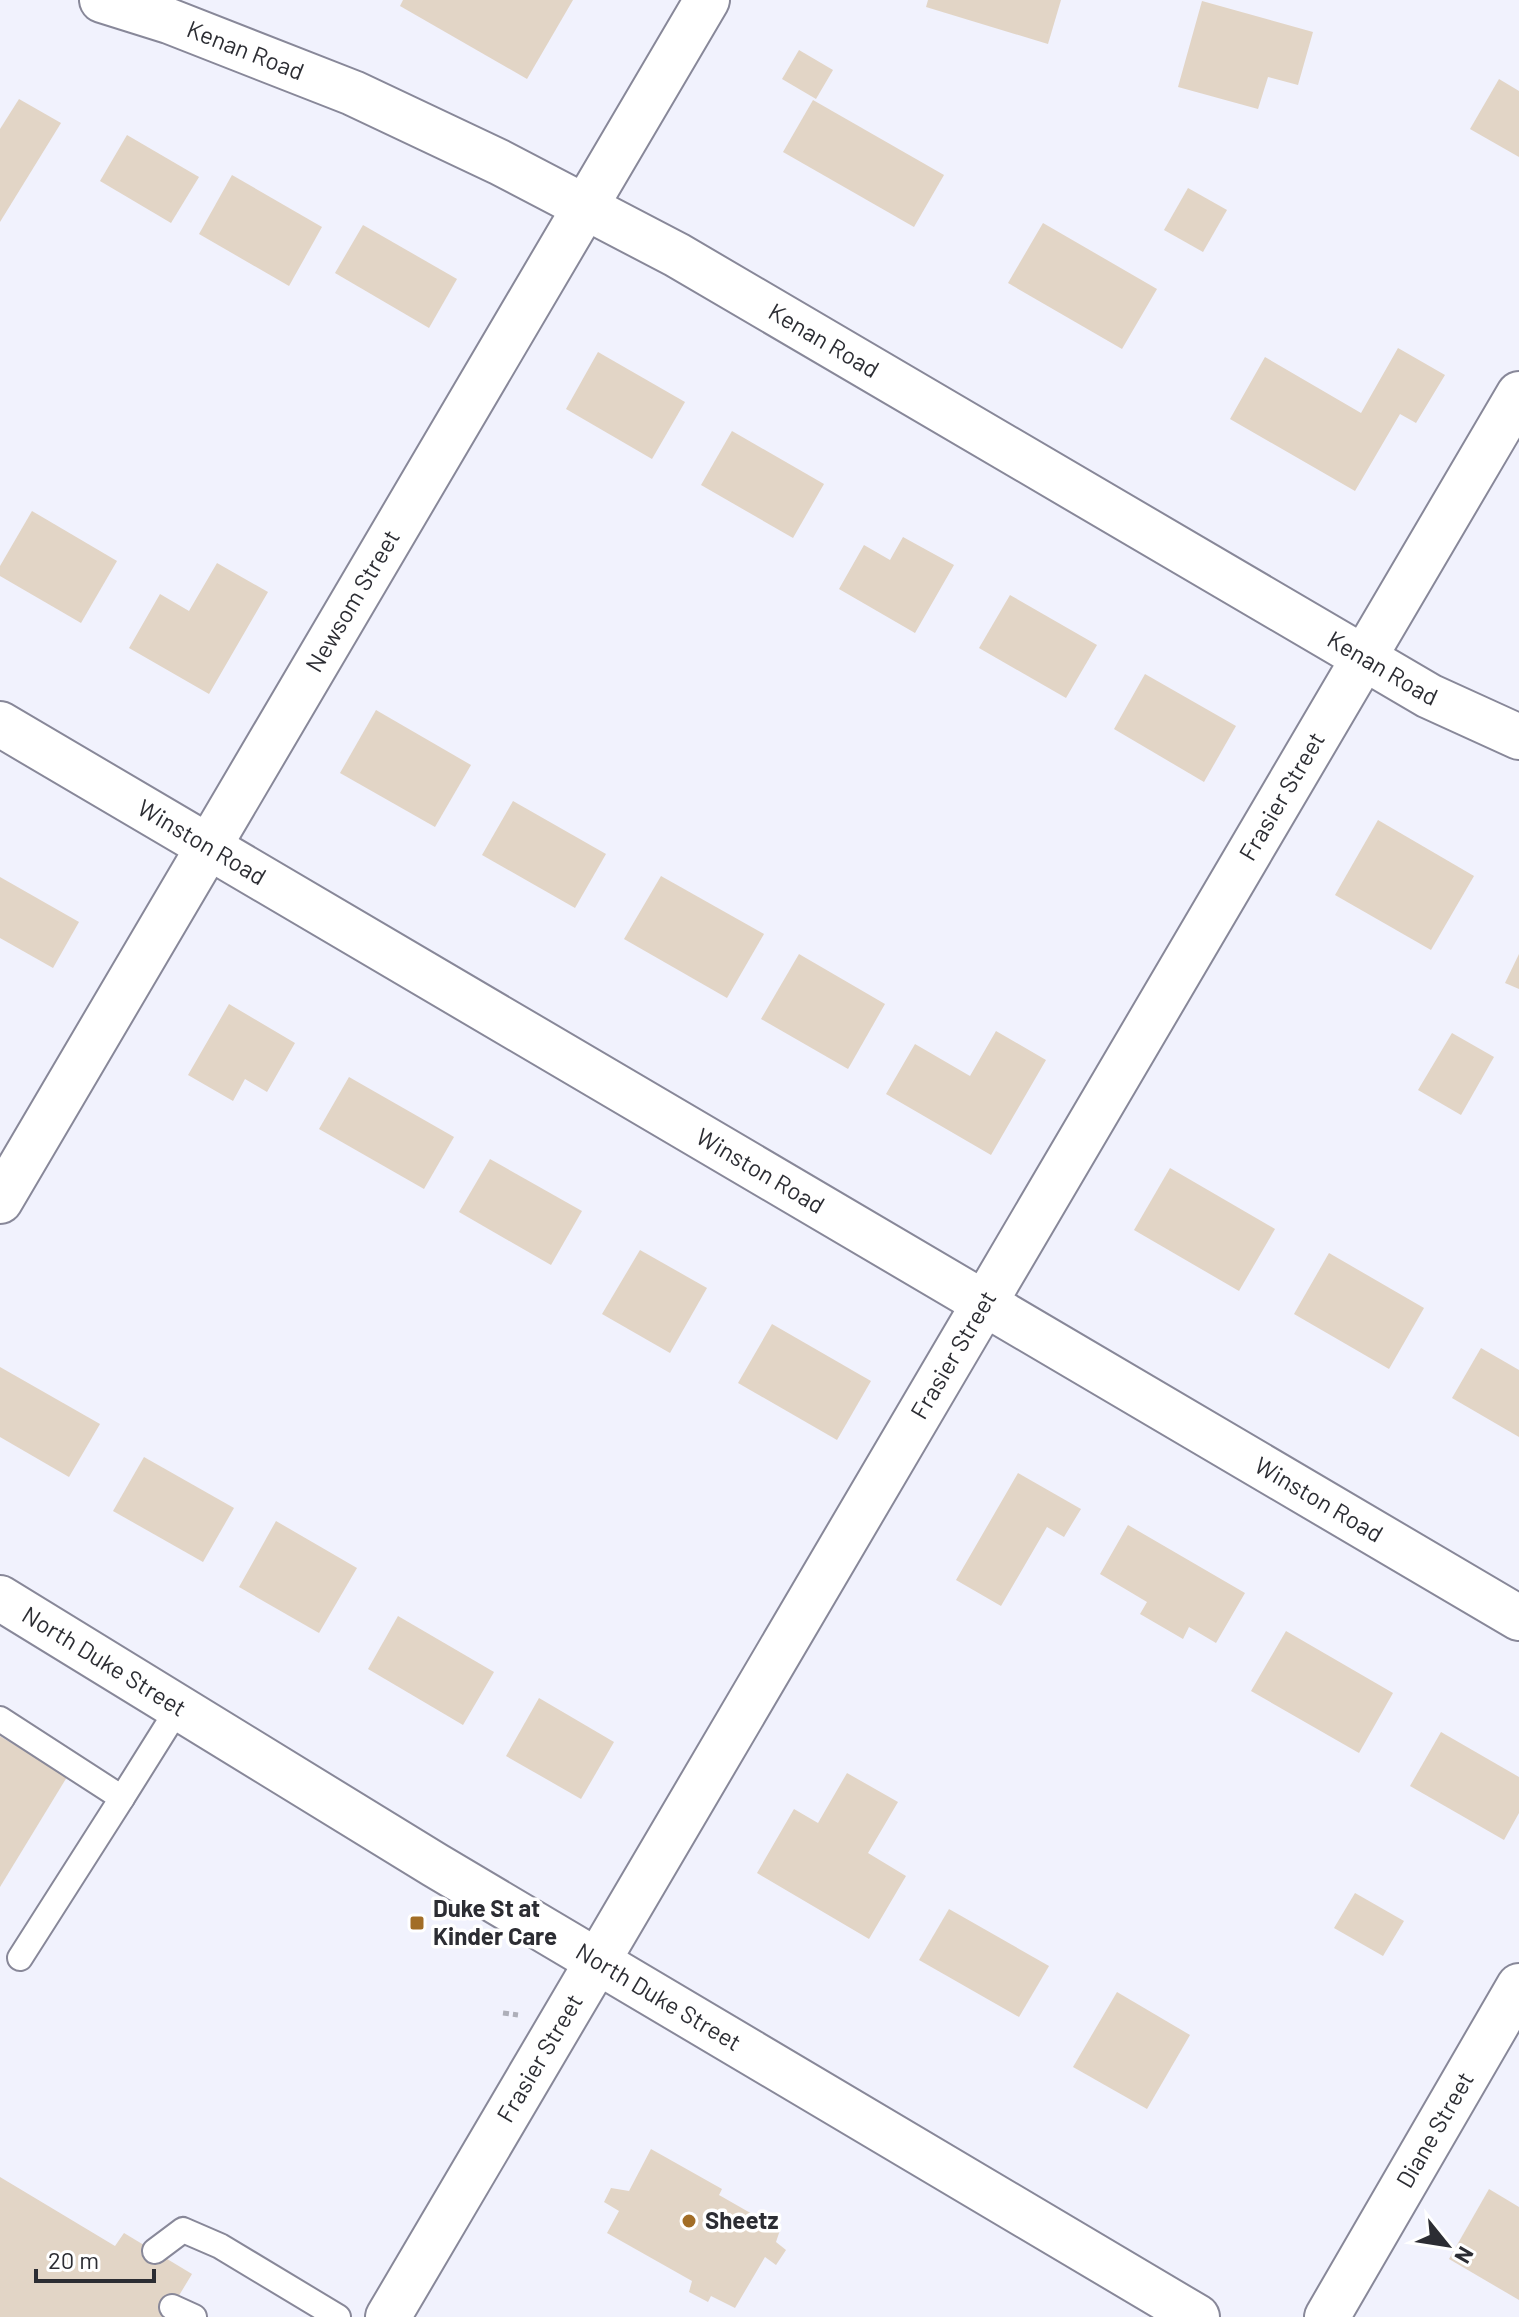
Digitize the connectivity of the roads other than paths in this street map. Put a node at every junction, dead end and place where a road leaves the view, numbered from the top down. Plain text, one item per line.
1 (102, 0) edge
2 (707, 0) edge
3 (586, 206) junction
4 (1519, 394) edge
5 (1364, 658) junction
6 (0, 724) edge
7 (1519, 737) edge
8 (209, 847) junction
9 (0, 1201) edge
10 (984, 1303) junction
11 (0, 1598) edge
12 (1519, 1618) edge
13 (179, 1707) junction
14 (0, 1719) edge
15 (122, 1798) junction
16 (20, 1958) dead end
17 (597, 1962) junction
18 (1519, 1986) edge
19 (155, 2251) dead end
20 (338, 2317) edge
21 (388, 2317) edge
22 (1197, 2317) edge
23 (1327, 2317) edge

1 - 3 main road, Kenan Road
2 - 3 main road, Newsom Street
3 - 5 main road, Kenan Road
3 - 8 main road, Newsom Street
4 - 5 main road, Frasier Street
5 - 7 main road, Kenan Road
5 - 10 main road, Frasier Street
6 - 8 main road, Winston Road
8 - 9 main road, Newsom Street
8 - 10 main road, Winston Road
10 - 12 main road, Winston Road
10 - 17 main road, Frasier Street
11 - 13 main road, North Duke Street
13 - 15 lane
13 - 17 main road, North Duke Street
14 - 15 lane
15 - 16 lane
17 - 21 main road, Frasier Street
17 - 22 main road, North Duke Street
18 - 23 main road, Diane Street
19 - 20 lane

